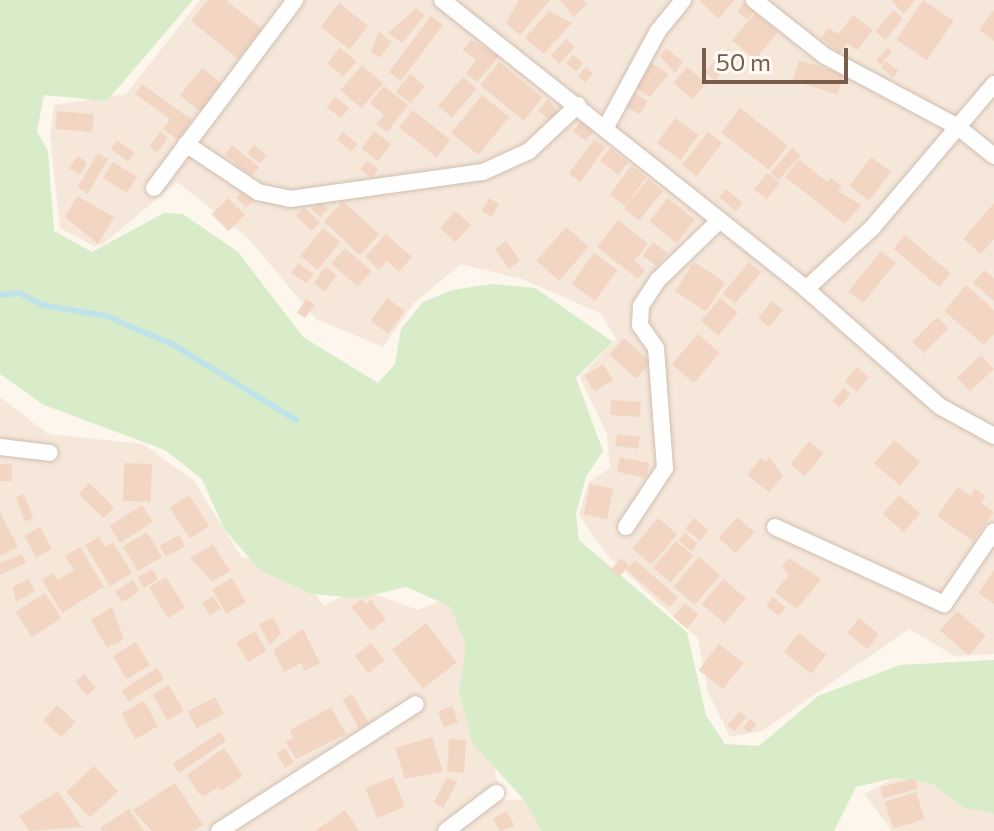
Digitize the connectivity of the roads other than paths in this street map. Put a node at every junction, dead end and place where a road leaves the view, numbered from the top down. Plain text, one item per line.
1 (295, 0) edge
2 (442, 0) edge
3 (683, 0) edge
4 (754, 0) edge
5 (994, 84) edge
6 (578, 105) junction
7 (606, 127) junction
8 (958, 127) junction
9 (186, 144) junction
10 (994, 156) edge
11 (154, 188) dead end
12 (720, 220) junction
13 (806, 289) junction
14 (994, 436) edge
15 (0, 447) edge
16 (50, 453) dead end
17 (626, 527) dead end
18 (775, 527) dead end
19 (994, 531) edge
20 (416, 704) dead end
21 (496, 793) dead end
22 (228, 829) edge
23 (446, 831) edge

1 - 9 street
2 - 6 street
3 - 7 street
4 - 8 street
5 - 8 street
6 - 7 street
6 - 9 street
7 - 12 street
8 - 10 street
8 - 13 street
9 - 11 street
12 - 13 street
12 - 17 street
13 - 14 street
15 - 16 street
18 - 19 street
20 - 22 street
21 - 23 street

